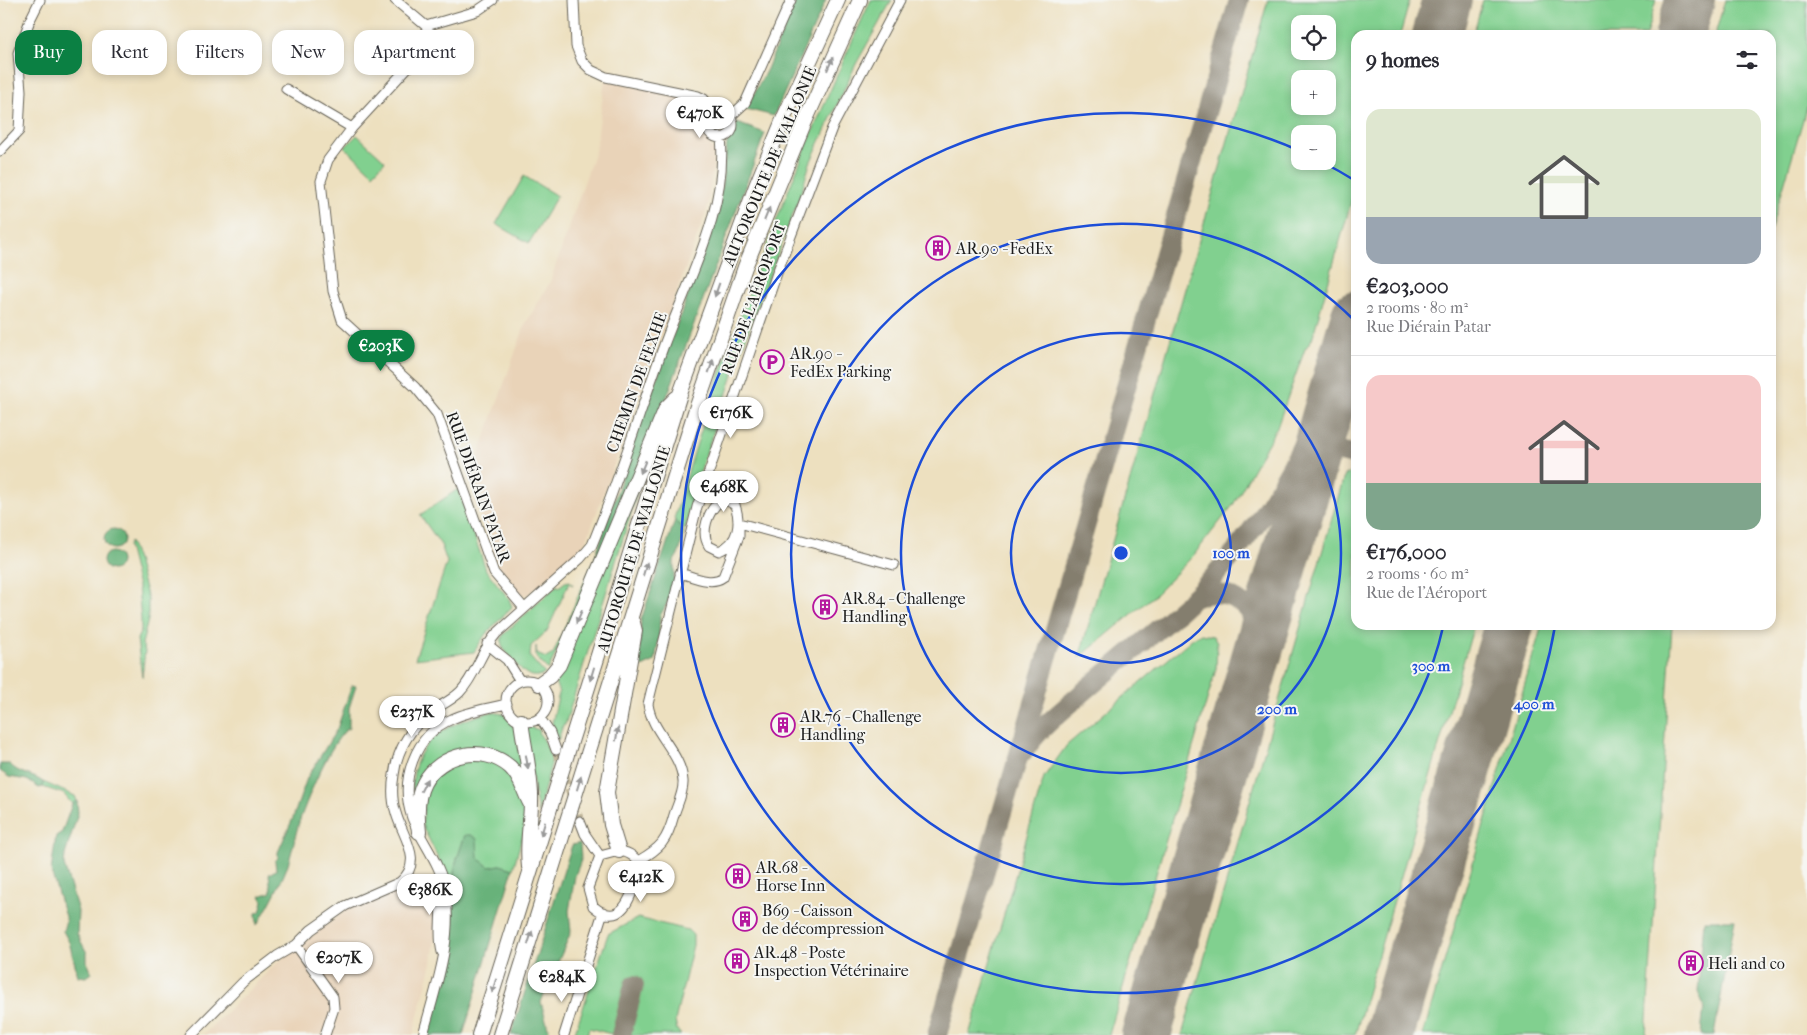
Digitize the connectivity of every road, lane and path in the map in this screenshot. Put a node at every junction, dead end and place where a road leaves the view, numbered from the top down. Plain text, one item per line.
1 (40, 0) edge
2 (395, 0) edge
3 (493, 0) edge
4 (574, 0) edge
5 (791, 0) edge
6 (838, 0) edge
7 (860, 0) edge
8 (900, 0) edge
9 (426, 26) junction
10 (286, 89) dead end
11 (714, 114) junction
12 (730, 117) junction
13 (352, 128) junction
14 (721, 138) junction
15 (0, 151) edge
16 (680, 394) junction
17 (739, 523) junction
18 (894, 565) dead end
19 (680, 573) junction
20 (524, 608) junction
21 (631, 616) junction
22 (487, 644) junction
23 (520, 681) junction
24 (539, 684) junction
25 (506, 704) junction
26 (540, 718) junction
27 (520, 721) junction
28 (556, 750) tunnel mouth
29 (530, 803) junction
30 (580, 821) tunnel mouth
31 (419, 832) junction
32 (619, 851) junction
33 (600, 856) junction
34 (638, 862) junction
35 (529, 872) junction
36 (400, 882) junction
37 (603, 912) junction
38 (296, 945) junction
39 (443, 956) junction
40 (191, 1035) edge
41 (324, 1035) edge
42 (423, 1035) edge
43 (479, 1035) edge
44 (500, 1035) edge
45 (564, 1035) edge

1 - 15 street
2 - 9 street
3 - 9 street
4 - 11 street
5 - 12 street, CHEMIN DE FEXHE
6 -> 16 highway, AUTOROUTE DE WALLONIE
21 -> 7 highway, AUTOROUTE DE WALLONIE
8 - 19 street, RUE DE L'AÉROPORT
9 - 13 street, RUE DIÉRAIN PATAR
10 - 13 street
11 - 12 street
11 - 14 street
12 - 14 street, CHEMIN DE FEXHE
13 - 20 street, RUE DIÉRAIN PATAR
14 - 20 street, CHEMIN DE FEXHE
16 -> 24 highway
16 -> 35 highway, AUTOROUTE DE WALLONIE
17 - 17 street
17 - 18 street
17 - 19 street
19 - 34 street, RUE DE L'AÉROPORT
20 - 22 street, CHEMIN DE FEXHE
32 -> 21 highway
44 -> 21 highway, AUTOROUTE DE WALLONIE
22 - 23 street
22 - 36 street, CHEMIN DE FEXHE
23 - 24 street
23 - 25 street
24 - 26 street
25 - 27 street
25 - 31 street
26 - 27 street
26 - 28 street
27 -> 29 highway
31 -> 29 highway
29 - 35 highway
30 - 33 street
31 - 39 street
32 - 33 street
32 - 34 street
33 - 37 street
34 - 37 street
35 -> 43 highway, AUTOROUTE DE WALLONIE
36 - 38 street
36 - 39 street
37 - 45 street
38 - 40 street
38 - 41 street
39 - 42 street

